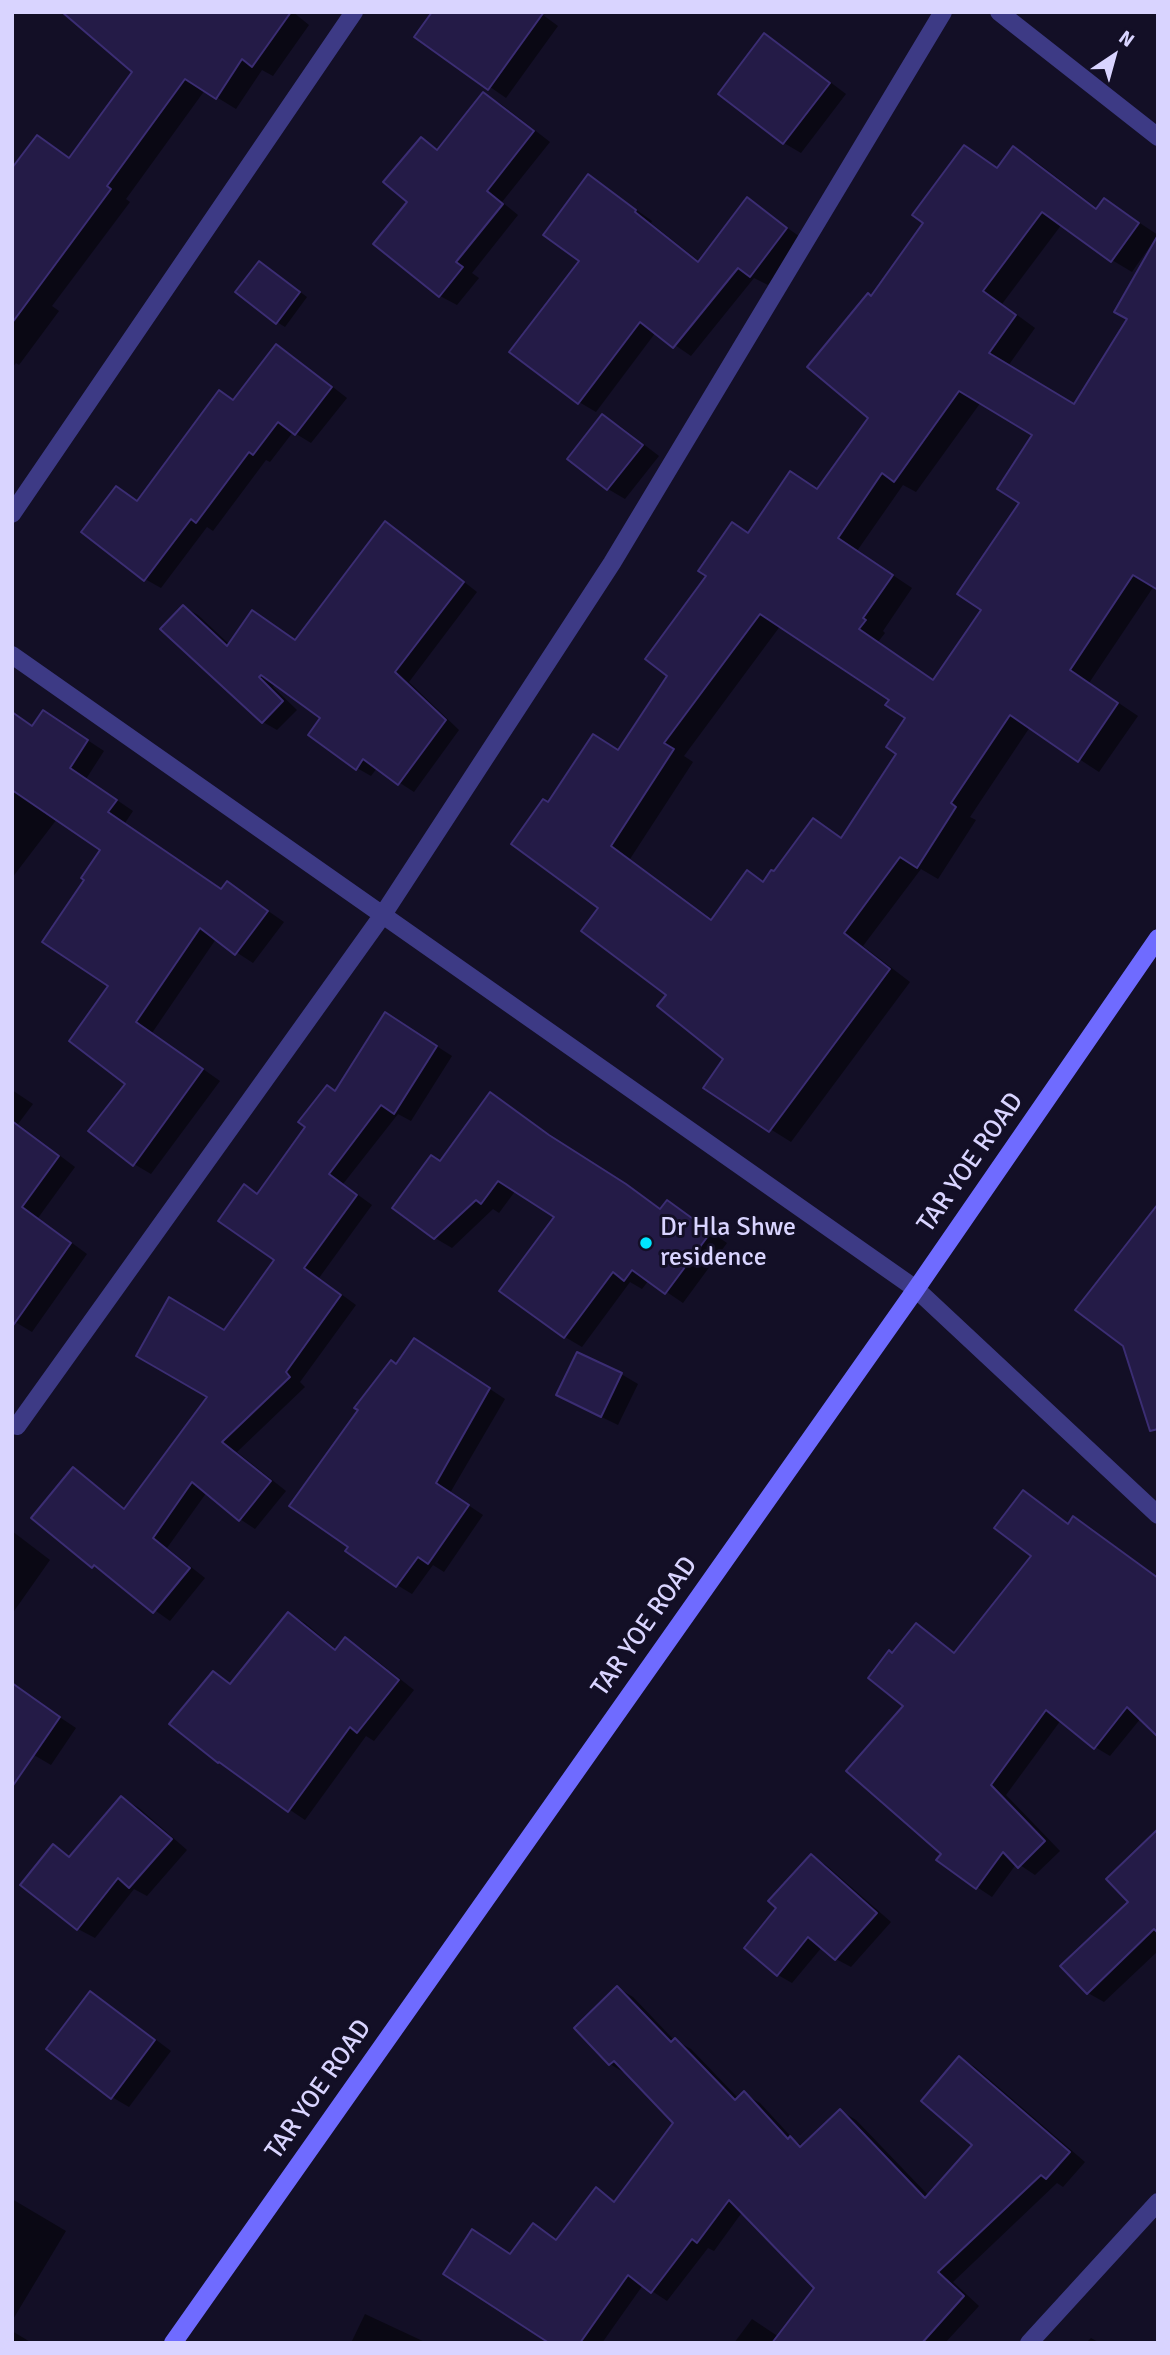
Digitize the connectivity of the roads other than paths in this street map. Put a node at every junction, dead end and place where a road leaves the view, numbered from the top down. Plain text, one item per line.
1 (354, 12) edge
2 (943, 12) edge
3 (999, 12) edge
4 (1158, 137) edge
5 (12, 514) edge
6 (12, 654) edge
7 (382, 916) junction
8 (1158, 938) edge
9 (916, 1289) junction
10 (16, 1426) dead end
11 (1158, 1515) edge
12 (1158, 2202) edge
13 (173, 2343) edge
14 (1029, 2343) edge

1 - 5 street
2 - 7 street
3 - 4 street
6 - 7 street
7 - 9 street
7 - 10 street
8 - 9 main road, TAR YOE ROAD
9 - 11 street
9 - 13 main road, TAR YOE ROAD
12 - 14 street

